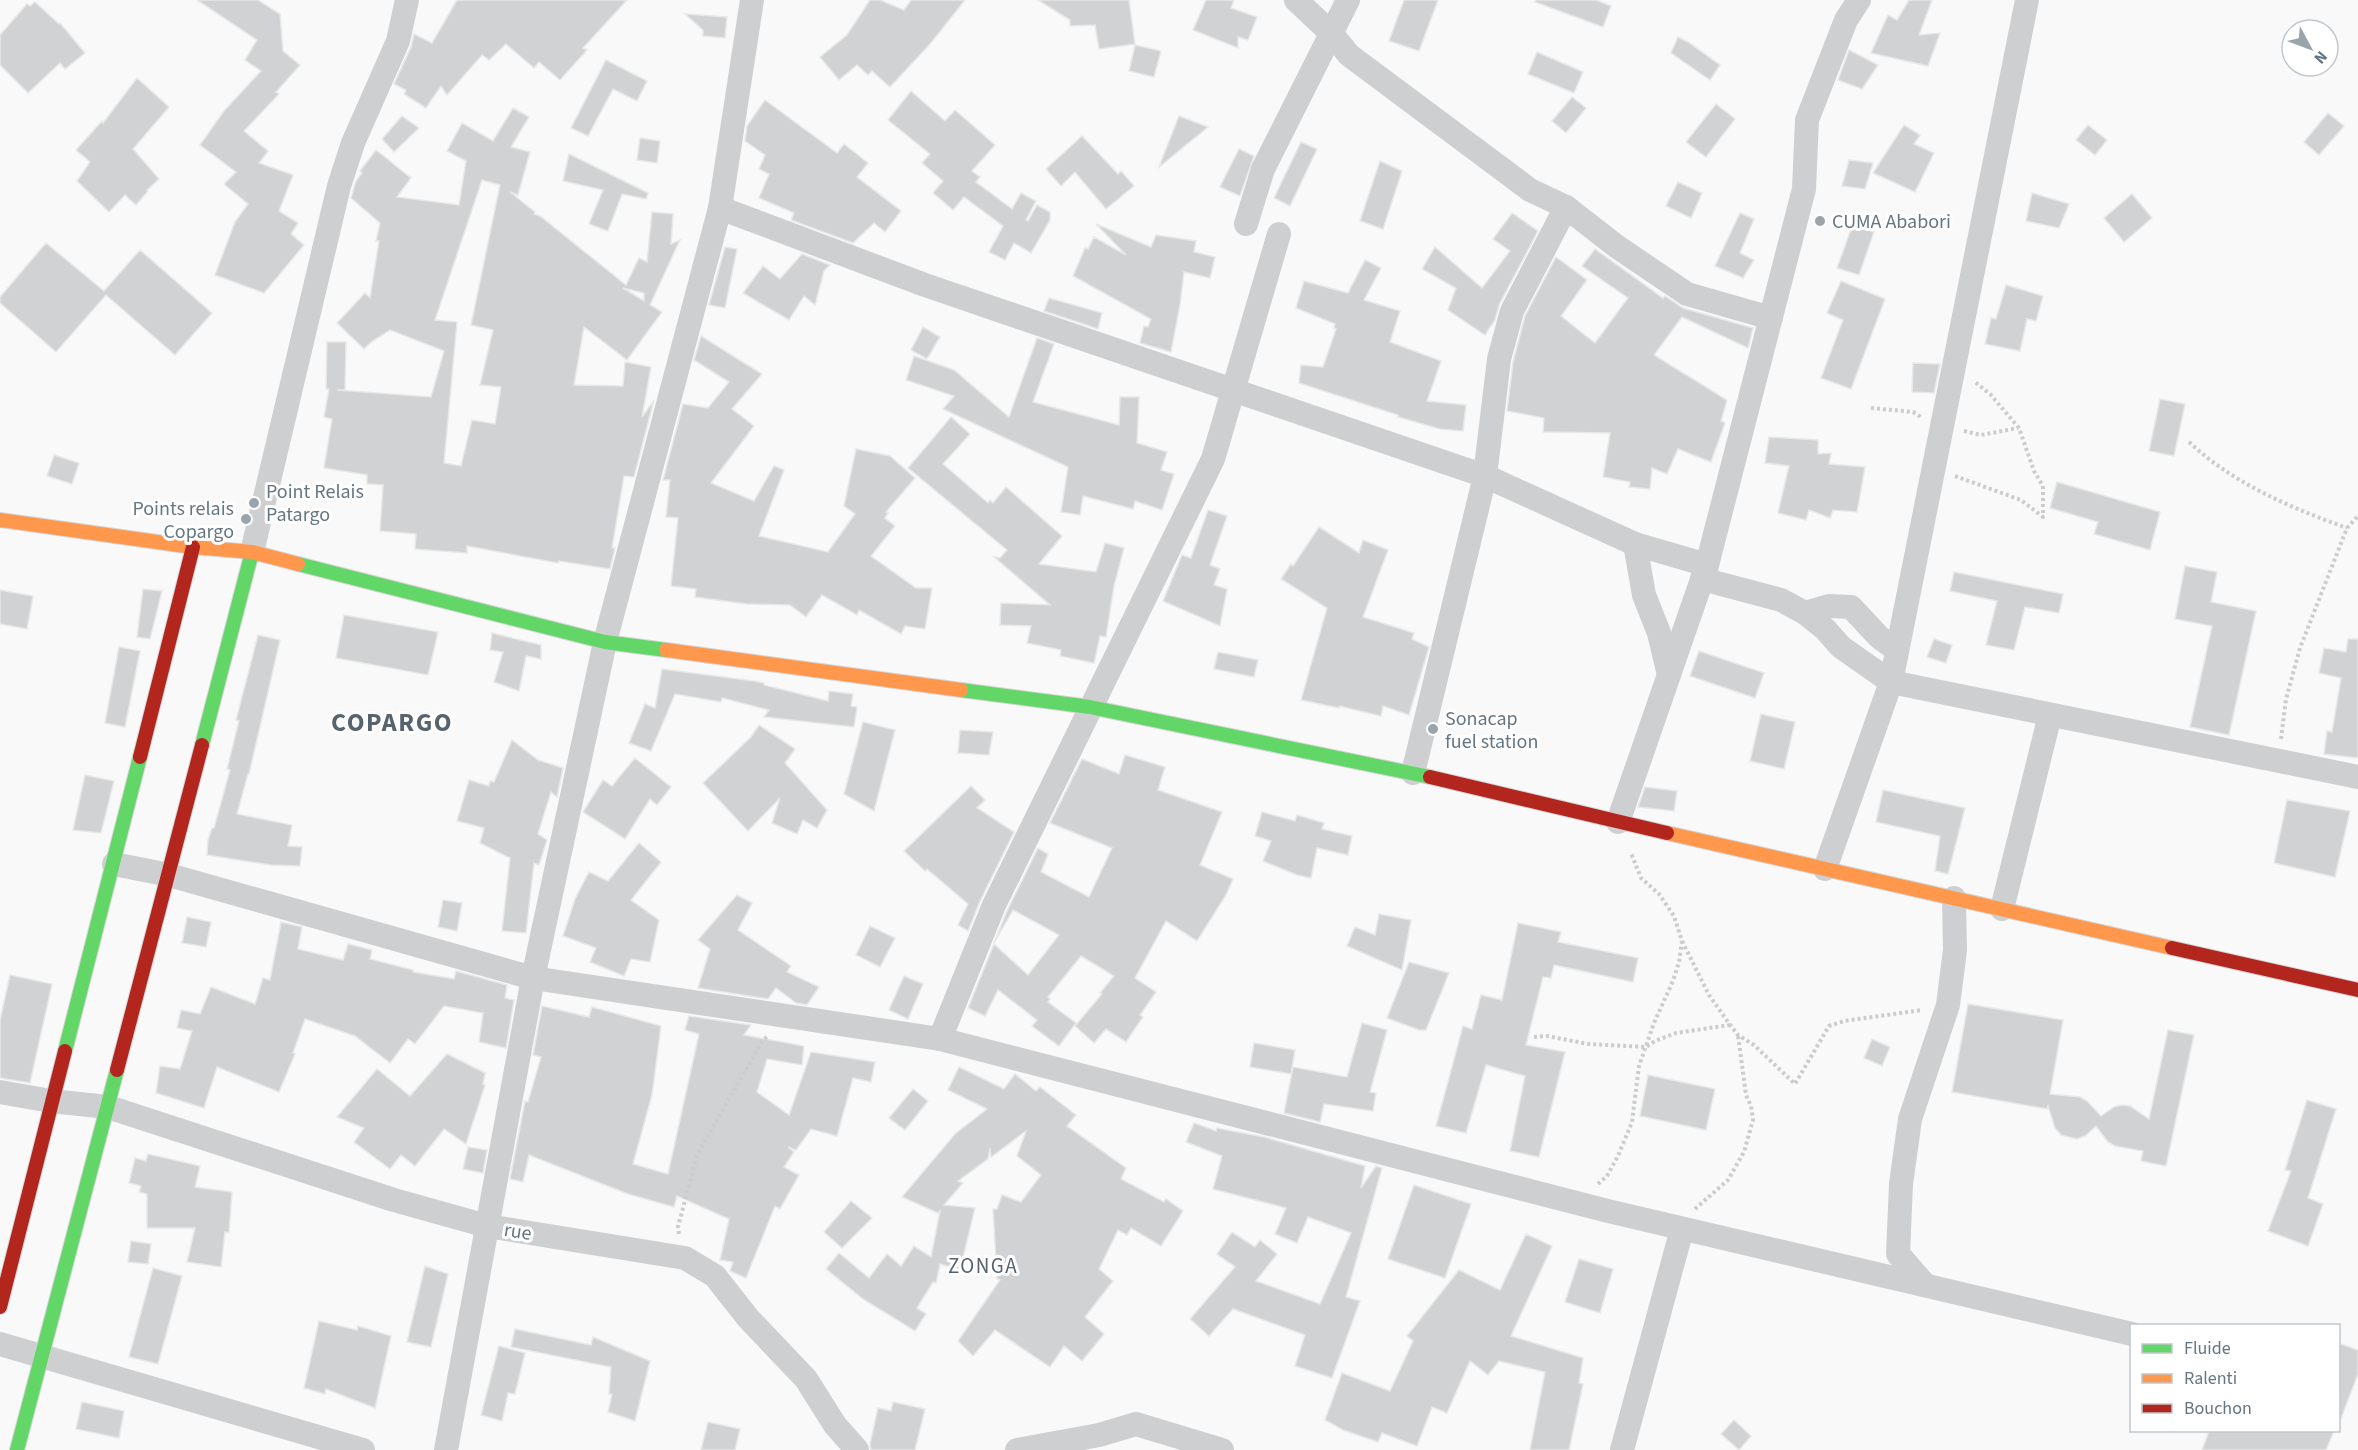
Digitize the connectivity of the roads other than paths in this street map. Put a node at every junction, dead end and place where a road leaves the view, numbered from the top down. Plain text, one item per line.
1 (407, 0) edge
2 (752, 0) edge
3 (1296, 0) edge
4 (1348, 0) edge
5 (1859, 0) edge
6 (2027, 0) edge
7 (1332, 34) junction
8 (1566, 207) junction
9 (720, 208) junction
10 (1246, 224) dead end
11 (1279, 234) dead end
12 (1771, 318) junction
13 (1233, 390) junction
14 (1485, 476) junction
15 (0, 520) edge
16 (1635, 544) junction
17 (193, 547) junction
18 (252, 552) junction
19 (1705, 572) junction
20 (1806, 613) junction
21 (605, 642) junction
22 (1897, 650) junction
23 (1669, 675) junction
24 (1891, 682) junction
25 (1090, 707) junction
26 (2050, 715) junction
27 (1413, 773) junction
28 (2358, 777) edge
29 (1618, 822) junction
30 (114, 864) junction
31 (1825, 869) junction
32 (169, 875) junction
33 (1953, 898) junction
34 (2002, 909) junction
35 (533, 978) junction
36 (2358, 990) edge
37 (940, 1040) junction
38 (0, 1092) edge
39 (51, 1101) junction
40 (108, 1107) junction
41 (487, 1226) junction
42 (1682, 1229) junction
43 (1925, 1285) junction
44 (0, 1307) edge
45 (2130, 1334) edge
46 (0, 1344) edge
47 (41, 1356) junction
48 (17, 1450) edge
49 (363, 1450) edge
50 (446, 1450) edge
51 (857, 1450) edge
52 (1017, 1450) edge
53 (1222, 1450) edge
54 (1622, 1450) edge

1 - 18 street
2 - 9 street
3 - 7 street
4 - 7 street
5 - 12 street
6 - 22 street
7 - 8 street
7 - 10 street
8 - 12 street
8 - 14 street
9 - 13 street
9 - 21 street
11 - 13 street
12 - 19 street
13 - 14 street
13 - 25 street
14 - 16 street
14 - 27 street
15 - 17 main road
16 - 19 street
16 - 23 street
17 - 18 main road
17 - 30 main road
18 - 21 main road
18 - 32 main road
19 - 20 street
19 - 23 street
20 - 22 street
20 - 24 street
21 - 25 main road
21 - 35 street
22 - 24 street
23 - 29 street
24 - 26 street
24 - 31 street
25 - 27 main road
25 - 37 street
26 - 28 street
26 - 34 street
27 - 29 main road
29 - 31 main road
30 - 32 street
30 - 39 main road
31 - 33 main road
32 - 35 street
32 - 40 main road
33 - 34 main road
33 - 43 street
34 - 36 main road
35 - 37 street
35 - 41 street
37 - 42 street
38 - 39 street, rue
39 - 40 street, rue
39 - 44 main road
40 - 41 street, rue
40 - 47 main road
41 - 50 street
41 - 51 street, rue
42 - 43 street
42 - 54 street
43 - 45 street
46 - 47 street
47 - 48 main road
47 - 49 street
52 - 53 street

